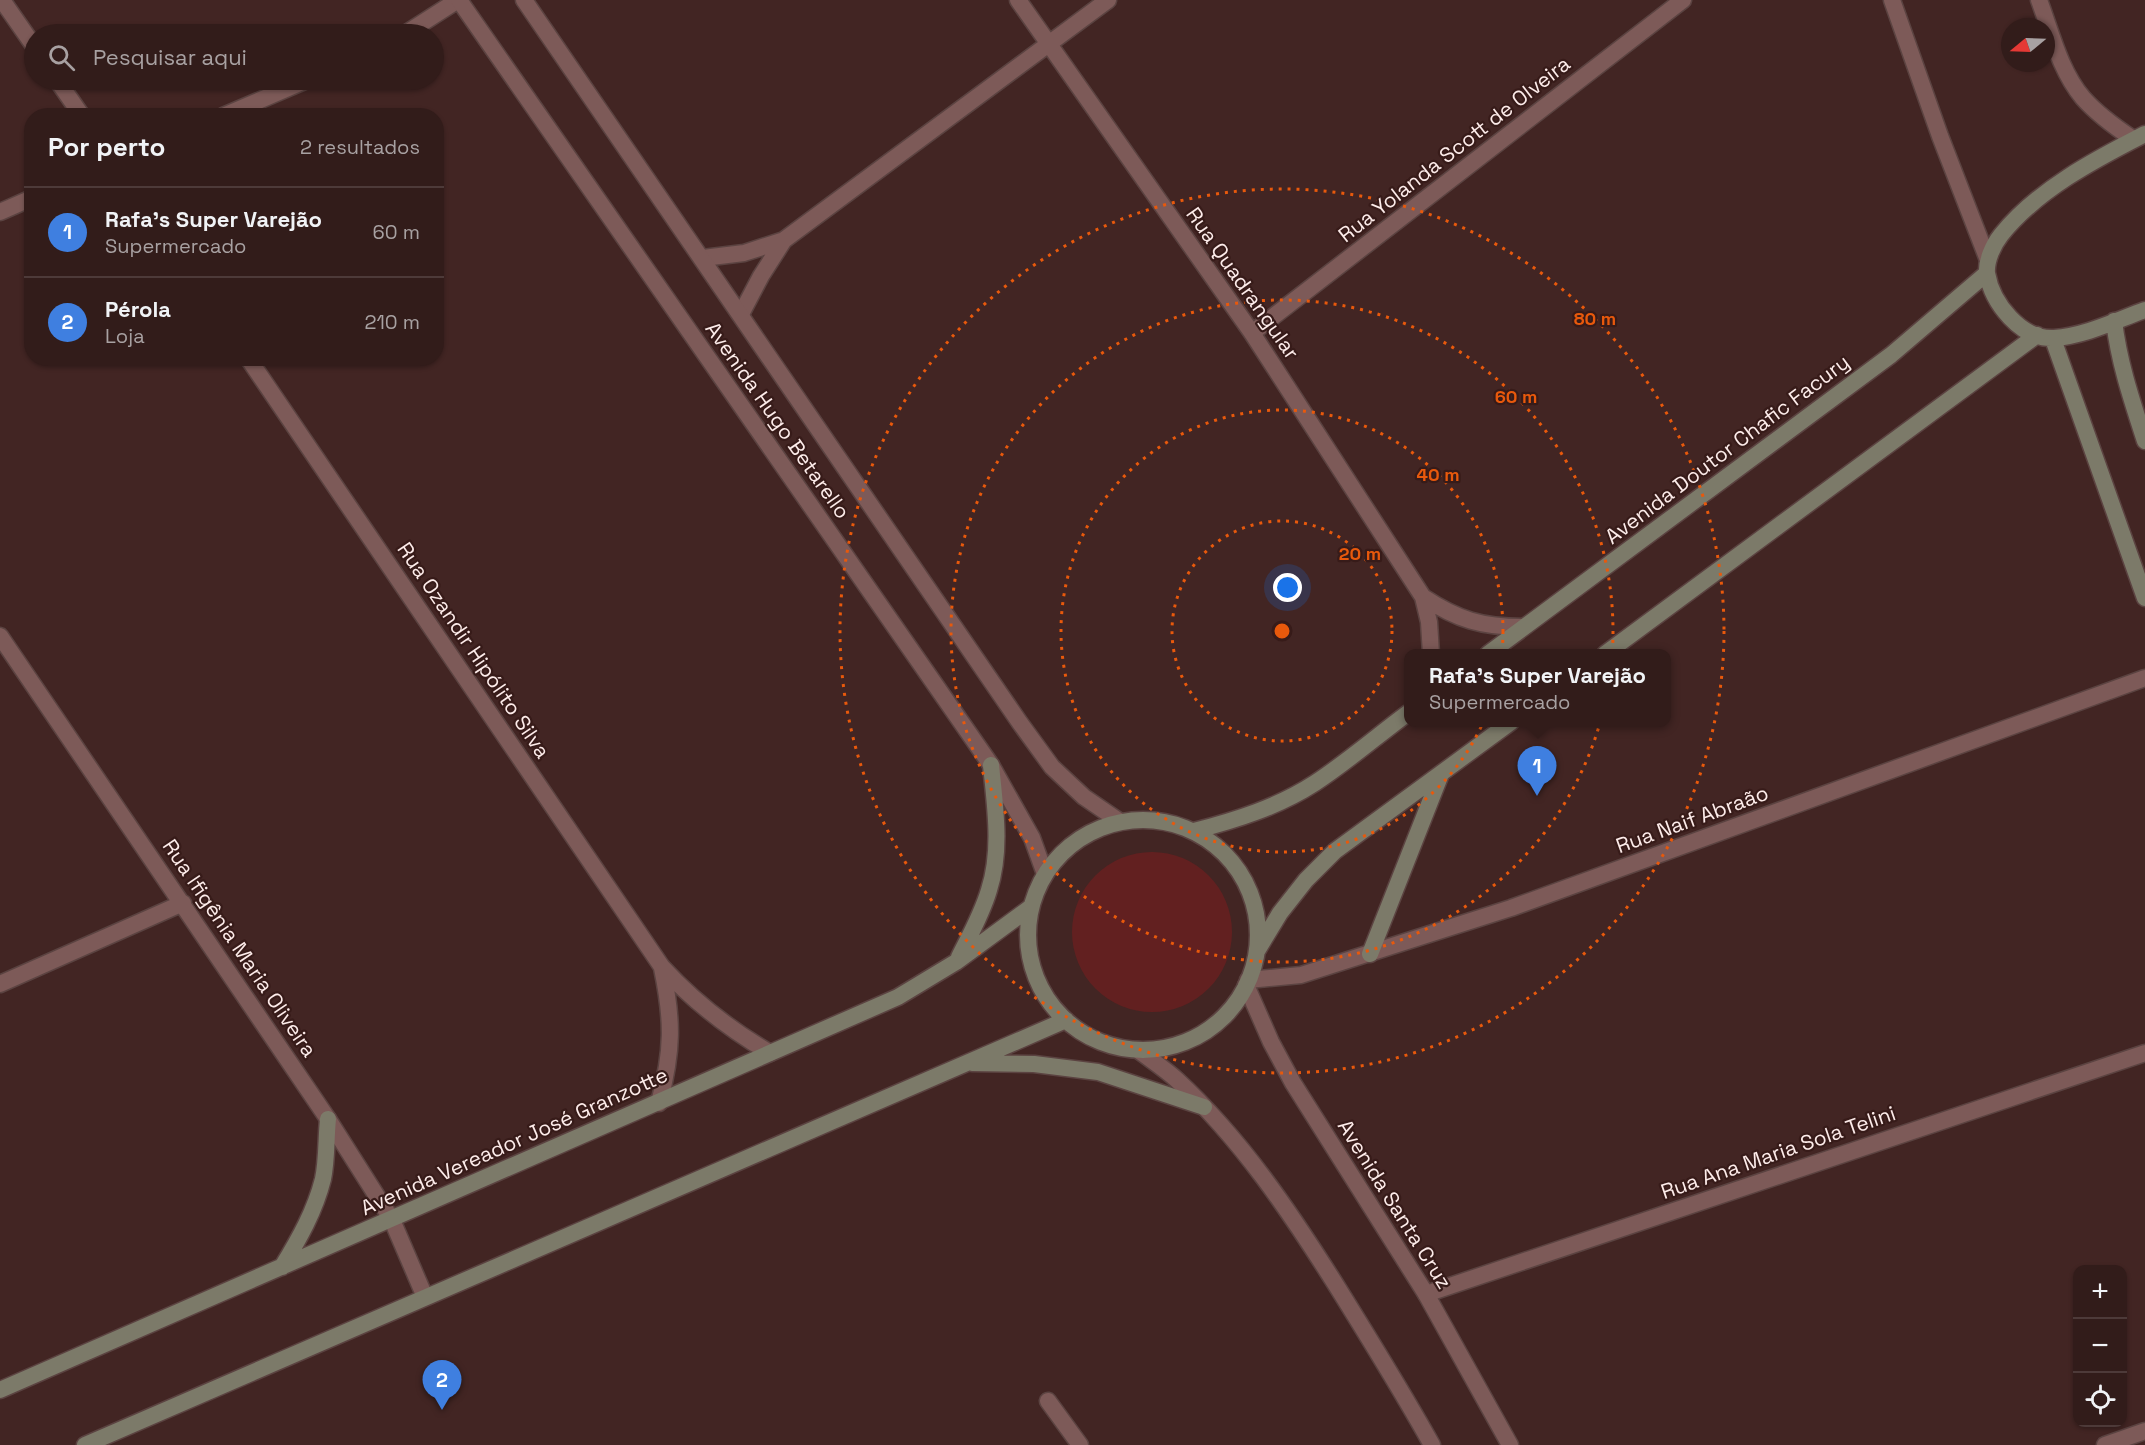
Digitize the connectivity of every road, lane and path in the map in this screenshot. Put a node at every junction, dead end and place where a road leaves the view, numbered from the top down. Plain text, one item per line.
1 (2, 0) edge
2 (458, 0) edge
3 (524, 0) edge
4 (1018, 0) edge
5 (1108, 0) edge
6 (1683, 0) edge
7 (1892, 0) edge
8 (2039, 0) edge
9 (421, 24) edge
10 (24, 32) edge
11 (1049, 45) junction
12 (64, 90) edge
13 (284, 90) edge
14 (76, 108) edge
15 (242, 108) edge
16 (2139, 137) edge
17 (24, 202) edge
18 (0, 212) edge
19 (784, 240) junction
20 (703, 258) junction
21 (1988, 266) junction
22 (2145, 310) edge
23 (741, 314) junction
24 (2114, 321) junction
25 (1252, 333) junction
26 (2045, 337) junction
27 (253, 366) edge
28 (2145, 441) edge
29 (1423, 597) junction
30 (2145, 598) edge
31 (1523, 627) junction
32 (0, 636) edge
33 (1431, 649) edge
34 (1494, 649) edge
35 (1612, 649) edge
36 (2145, 678) edge
37 (1404, 716) edge
38 (1506, 727) edge
39 (991, 765) junction
40 (1441, 774) junction
41 (1119, 821) junction
42 (1194, 831) junction
43 (1045, 874) junction
44 (183, 903) junction
45 (1031, 906) junction
46 (1257, 952) junction
47 (1370, 954) junction
48 (956, 962) junction
49 (662, 967) junction
50 (1247, 983) junction
51 (0, 984) edge
52 (1066, 1020) junction
53 (1138, 1050) junction
54 (770, 1053) junction
55 (2145, 1053) edge
56 (965, 1063) junction
57 (658, 1103) junction
58 (1204, 1107) junction
59 (328, 1119) junction
60 (392, 1220) junction
61 (282, 1267) junction
62 (1426, 1294) junction
63 (425, 1297) junction
64 (0, 1390) edge
65 (1047, 1401) dead end
66 (2145, 1431) edge
67 (85, 1445) edge
68 (1080, 1445) edge
69 (1432, 1445) edge
70 (1510, 1445) edge
71 (2105, 1445) edge

1 - 10 street
2 - 9 street
2 - 39 street, Avenida Hugo Betarello
3 - 20 street, Avenida Hugo Betarello
4 - 11 street, Rua Quadrangular
5 - 11 street
6 - 25 street, Rua Yolanda Scott de Olveira
7 - 21 street
8 - 16 street
11 - 19 street
11 - 25 street, Rua Quadrangular
12 - 14 street
13 - 15 street
16 - 21 main road, Avenida Doutor Chafic Facury
17 - 18 street
19 - 20 street
19 - 23 street
20 - 23 street, Avenida Hugo Betarello
21 - 26 main road
21 - 31 main road, Avenida Doutor Chafic Facury
22 - 24 main road
23 - 41 street, Avenida Hugo Betarello
24 - 26 main road
24 - 28 main road
25 - 29 street, Rua Quadrangular
26 - 30 main road
26 - 35 main road
27 - 49 street, Rua Ozandir Hipólito Silva
29 - 31 street, Rua Quadrangular
29 - 33 street, Rua Quadrangular
31 - 34 main road, Avenida Doutor Chafic Facury
32 - 44 street, Rua Ifigênia Maria Oliveira
36 - 47 street, Rua Naif Abraão
37 - 42 main road
38 - 40 main road
39 - 43 street, Avenida Hugo Betarello
39 - 48 main road
40 - 46 main road
40 - 47 main road
41 - 42 main road
41 - 43 main road
42 - 46 main road
43 - 45 main road
44 - 51 street
44 - 59 street, Rua Ifigênia Maria Oliveira
45 - 48 main road, Avenida Vereador José Granzotte
45 - 52 main road
46 - 50 main road
47 - 50 street, Rua Naif Abraão
48 - 54 main road, Avenida Vereador José Granzotte
49 - 54 street, Rua Ozandir Hipólito Silva
49 - 57 street, Rua Ozandir Hipólito Silva
50 - 53 main road
50 - 62 street, Avenida Santa Cruz
52 - 53 main road
52 - 56 main road
53 - 58 street
54 - 57 main road, Avenida Vereador José Granzotte
55 - 62 street, Rua Ana Maria Sola Telini
56 - 58 main road
56 - 63 main road
57 - 60 main road, Avenida Vereador José Granzotte
58 - 69 street
59 - 60 street, Rua Ifigênia Maria Oliveira
59 - 61 main road
60 - 61 main road, Avenida Vereador José Granzotte
60 - 63 street, Rua Ifigênia Maria Oliveira
61 - 64 main road, Avenida Vereador José Granzotte
62 - 70 street, Avenida Santa Cruz
63 - 67 main road
65 - 68 street
66 - 71 street

